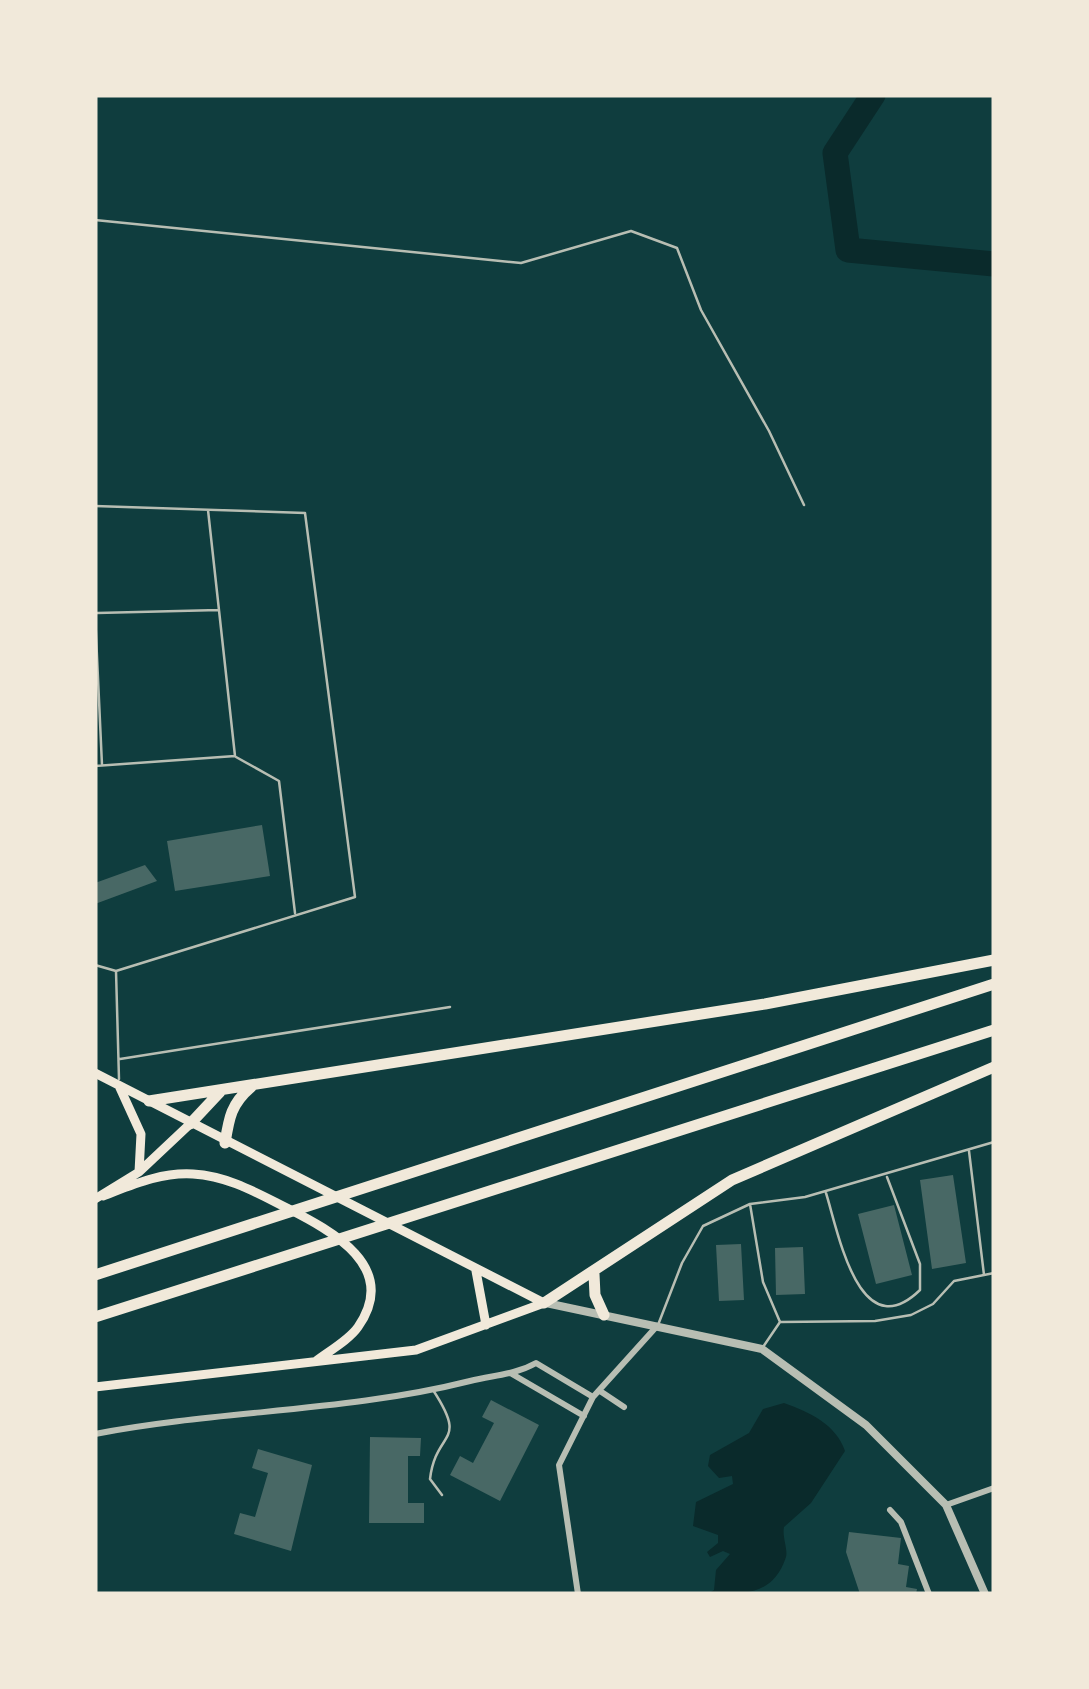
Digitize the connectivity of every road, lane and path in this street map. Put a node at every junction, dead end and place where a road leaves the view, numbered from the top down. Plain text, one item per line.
1 (95, 220) edge
2 (95, 506) edge
3 (804, 506) dead end
4 (208, 510) junction
5 (219, 610) junction
6 (96, 613) edge
7 (235, 756) junction
8 (95, 766) edge
9 (102, 767) junction
10 (296, 916) junction
11 (994, 960) edge
12 (95, 965) edge
13 (116, 972) junction
14 (994, 984) edge
15 (450, 1006) dead end
16 (994, 1030) edge
17 (119, 1059) junction
18 (994, 1067) edge
19 (95, 1073) edge
20 (119, 1086) junction
21 (251, 1087) junction
22 (220, 1092) junction
23 (149, 1101) junction
24 (190, 1124) junction
25 (994, 1142) edge
26 (226, 1143) junction
27 (969, 1150) junction
28 (139, 1172) junction
29 (887, 1175) junction
30 (825, 1192) junction
31 (99, 1198) edge
32 (750, 1204) junction
33 (476, 1271) junction
34 (994, 1273) edge
35 (95, 1274) edge
36 (594, 1274) junction
37 (984, 1275) junction
38 (544, 1303) junction
39 (604, 1315) junction
40 (95, 1317) edge
41 (780, 1322) junction
42 (486, 1325) junction
43 (657, 1326) junction
44 (762, 1348) junction
45 (314, 1363) junction
46 (511, 1374) junction
47 (95, 1388) edge
48 (433, 1390) junction
49 (596, 1394) junction
50 (624, 1407) dead end
51 (584, 1416) junction
52 (95, 1434) edge
53 (994, 1488) edge
54 (442, 1495) dead end
55 (946, 1506) junction
56 (890, 1510) dead end
57 (578, 1594) edge
58 (929, 1594) edge
59 (984, 1594) edge

1 - 3 lane
2 - 4 lane
4 - 5 lane
4 - 10 lane
5 - 6 lane
5 - 7 lane
6 - 9 lane
7 - 9 lane
7 - 10 lane
8 - 9 lane
10 - 13 lane
11 - 21 highway
12 - 13 lane
13 - 17 lane
14 - 35 highway
15 - 17 lane
16 - 40 highway
17 - 20 lane
18 - 36 highway
19 - 20 main road
20 - 23 main road
20 - 28 main road
21 - 22 highway
21 - 26 highway
22 - 23 highway
22 - 24 highway
23 - 24 main road
24 - 26 main road
24 - 28 main road
25 - 27 lane
26 - 33 main road
27 - 29 lane
27 - 37 lane
28 - 31 main road
29 - 30 lane
29 - 30 lane
30 - 32 lane
31 - 45 main road
32 - 41 lane
32 - 43 lane
33 - 38 main road
33 - 42 main road
34 - 37 lane
36 - 38 highway
36 - 39 highway
37 - 41 lane
38 - 39 street
38 - 42 main road
39 - 43 street
41 - 44 lane
42 - 45 main road
43 - 44 street
43 - 49 street
44 - 55 street
45 - 47 main road
46 - 48 street
46 - 49 street
46 - 51 street
48 - 52 street
48 - 54 lane
49 - 50 street
49 - 51 street
51 - 57 street
53 - 55 street
55 - 59 street
56 - 58 street

